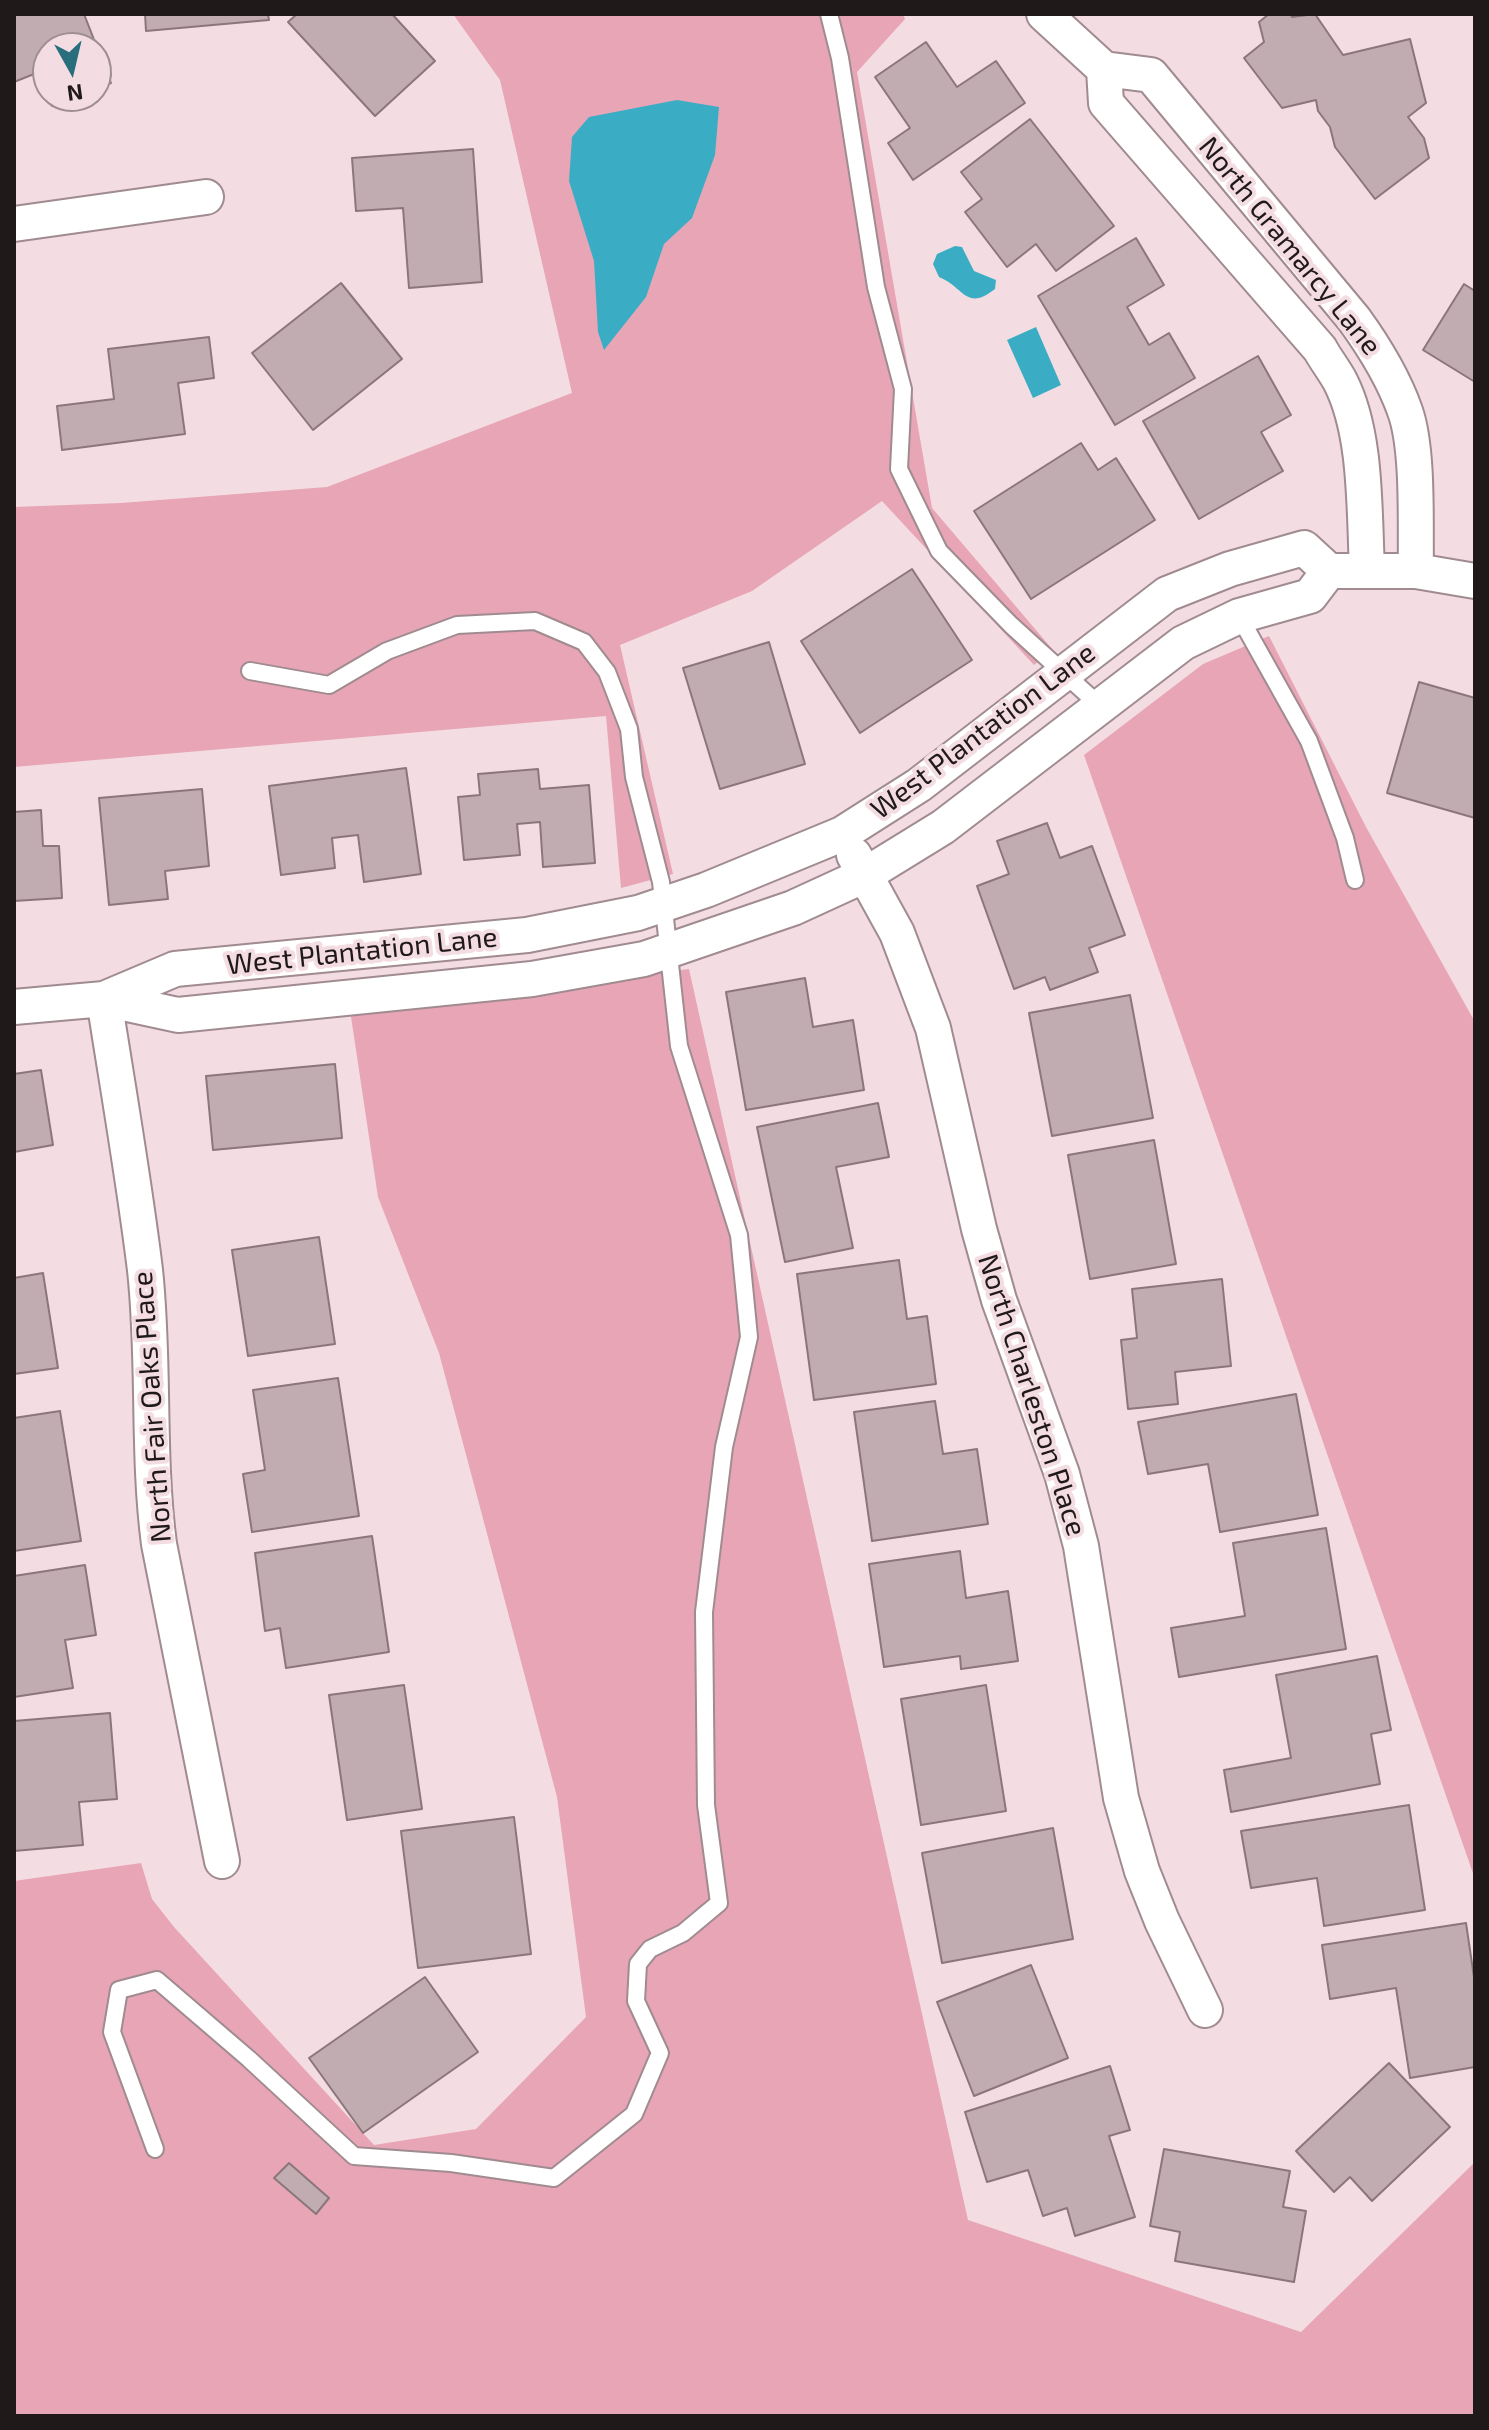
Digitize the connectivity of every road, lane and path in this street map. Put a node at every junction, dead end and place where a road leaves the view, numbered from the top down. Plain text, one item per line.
1 (829, 14) edge
2 (1044, 14) edge
3 (1104, 69) junction
4 (206, 197) dead end
5 (14, 224) edge
6 (1367, 569) junction
7 (1329, 571) junction
8 (1416, 571) junction
9 (1475, 581) edge
10 (1239, 616) junction
11 (250, 671) dead end
12 (1063, 673) junction
13 (1100, 706) junction
14 (842, 834) junction
15 (865, 875) junction
16 (1355, 880) dead end
17 (664, 904) junction
18 (669, 950) junction
19 (104, 999) junction
20 (14, 1007) edge
21 (222, 1861) dead end
22 (1205, 2010) dead end
23 (155, 2149) dead end

1 - 12 lane
2 - 3 street
3 - 6 street, North Gramarcy Lane
3 - 8 street, North Gramarcy Lane
4 - 5 street
6 - 7 street
6 - 8 street
7 - 10 street, West Plantation Lane
7 - 12 street, West Plantation Lane
8 - 9 street
10 - 13 street, West Plantation Lane
10 - 16 lane
11 - 17 lane
12 - 13 lane
12 - 14 street, West Plantation Lane
13 - 15 street, West Plantation Lane
14 - 15 street, North Charleston Place
14 - 17 street, West Plantation Lane
15 - 18 street, West Plantation Lane
15 - 22 street, North Charleston Place
17 - 18 lane
17 - 19 street, West Plantation Lane
18 - 19 street, West Plantation Lane
18 - 23 lane
19 - 20 street, West Plantation Lane
19 - 21 street, North Fair Oaks Place

